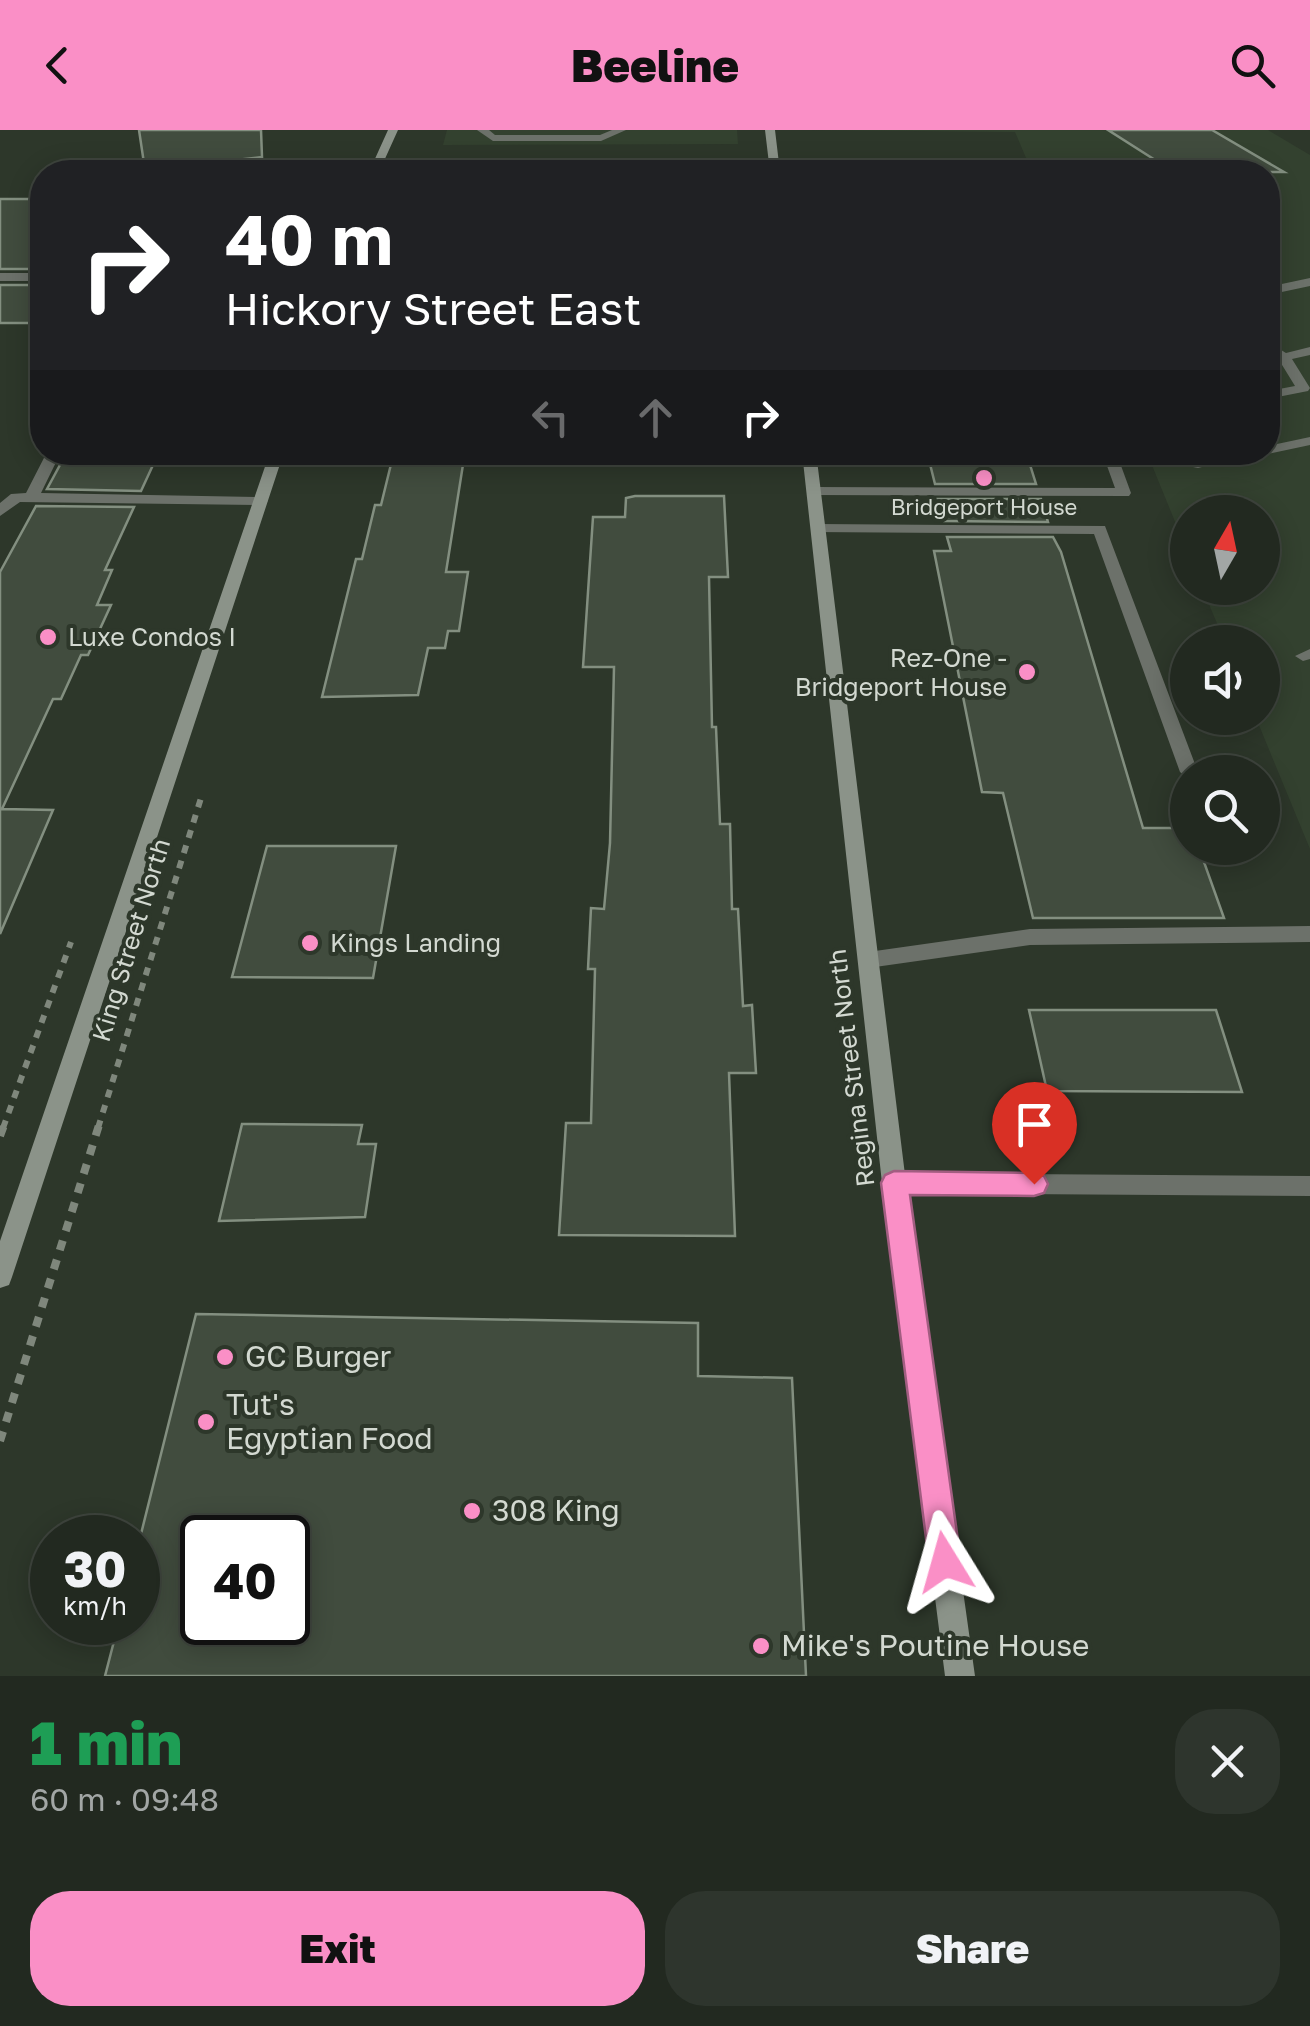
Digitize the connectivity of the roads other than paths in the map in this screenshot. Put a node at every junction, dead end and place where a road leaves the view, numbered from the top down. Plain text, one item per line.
1 (393, 130) edge
2 (482, 130) edge
3 (621, 130) edge
4 (770, 130) edge
5 (379, 160) edge
6 (774, 160) edge
7 (0, 277) edge
8 (30, 277) edge
9 (1310, 282) edge
10 (1280, 288) edge
11 (1310, 351) edge
12 (1280, 354) edge
13 (1284, 357) junction
14 (1280, 393) edge
15 (1310, 441) edge
16 (1280, 447) edge
17 (48, 465) edge
18 (273, 465) edge
19 (811, 465) edge
20 (1114, 465) edge
21 (814, 491) junction
22 (31, 498) junction
23 (261, 501) junction
24 (0, 511) edge
25 (818, 529) junction
26 (1183, 755) edge
27 (1310, 934) edge
28 (868, 960) junction
29 (894, 1183) junction
30 (1310, 1186) edge
31 (0, 1277) edge
32 (960, 1676) edge

1 - 5 street
2 - 3 street
4 - 6 street
7 - 8 street
9 - 10 street
11 - 13 street
12 - 13 street
13 - 14 street
15 - 16 street
17 - 22 street
18 - 23 street, King Street North
19 - 21 street, Regina Street North
20 - 21 street
21 - 25 street, Regina Street North
22 - 23 street
22 - 24 street
23 - 31 street, King Street North
25 - 26 street
25 - 28 street, Regina Street North
27 - 28 street
28 - 29 street, Regina Street North
29 - 30 street
29 - 32 street, Regina Street North

